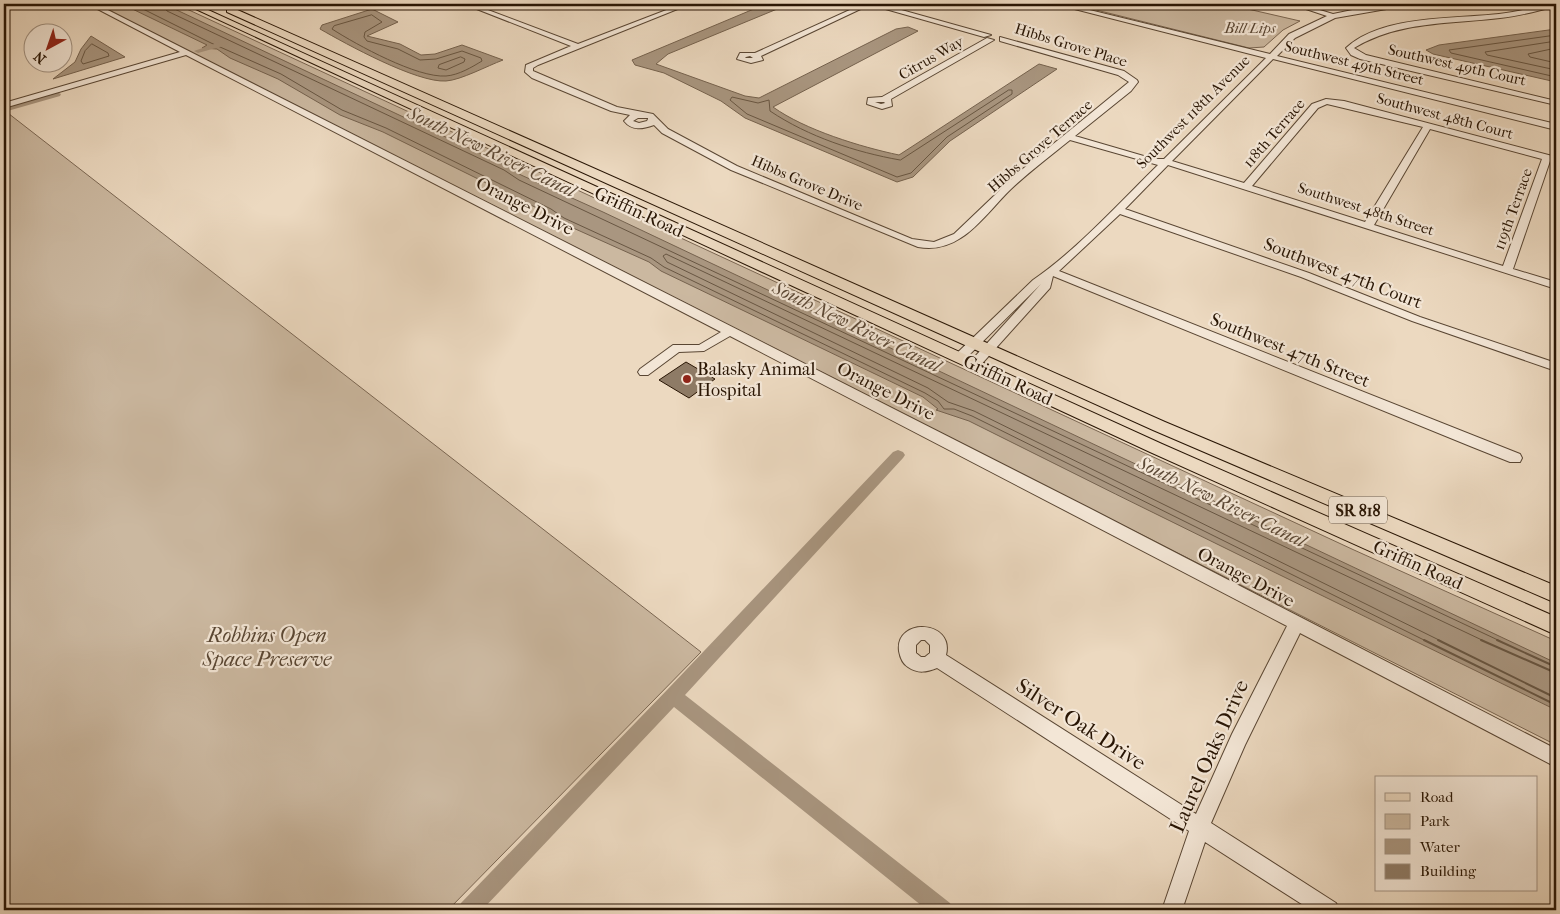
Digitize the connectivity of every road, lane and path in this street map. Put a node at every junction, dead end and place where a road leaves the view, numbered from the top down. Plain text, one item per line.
1 (91, 4) edge
2 (188, 4) edge
3 (216, 4) edge
4 (467, 4) edge
5 (687, 4) edge
6 (864, 4) edge
7 (878, 4) edge
8 (1058, 4) edge
9 (1294, 4) edge
10 (1412, 4) edge
11 (1555, 4) edge
12 (1333, 16) junction
13 (269, 27) junction
14 (246, 30) junction
15 (284, 34) junction
16 (257, 36) junction
17 (988, 38) junction
18 (577, 46) junction
19 (184, 52) junction
20 (757, 55) dead end
21 (1272, 57) junction
22 (1131, 78) joint
23 (885, 99) dead end
24 (1326, 101) joint
25 (1556, 103) edge
26 (4, 106) edge
27 (614, 109) junction
28 (642, 115) junction
29 (652, 119) junction
30 (628, 121) junction
31 (638, 126) junction
32 (1428, 126) junction
33 (1556, 127) edge
34 (1074, 134) junction
35 (673, 136) junction
36 (1552, 159) edge
37 (1166, 162) junction
38 (1246, 187) junction
39 (1118, 210) junction
40 (1368, 226) junction
41 (934, 245) joint
42 (1507, 270) junction
43 (1050, 274) junction
44 (1556, 286) edge
45 (730, 331) junction
46 (982, 346) junction
47 (967, 361) junction
48 (1556, 368) edge
49 (644, 372) dead end
50 (1515, 458) dead end
51 (1556, 595) edge
52 (1296, 624) junction
53 (1556, 626) edge
54 (938, 659) dead end
55 (1556, 758) edge
56 (1200, 827) junction
57 (1172, 910) edge
58 (1329, 910) edge

1 - 19 street, Orange Drive
2 - 14 main road, Griffin Road / SR 818
3 - 13 main road, Griffin Road / SR 818
4 - 18 street
5 - 18 street
6 - 7 street, Hibbs Grove Place
6 - 20 street
7 - 17 street, Hibbs Grove Place
8 - 21 street, Southwest 49th Street
9 - 12 street
10 - 12 street, Southwest 118th Avenue
11 - 25 street, Southwest 49th Court
12 - 21 street, Southwest 118th Avenue
13 - 14 main road
13 - 15 main road, Griffin Road / SR 818
14 - 16 main road, Griffin Road / SR 818
15 - 16 main road
15 - 46 main road, Griffin Road / SR 818
16 - 47 main road, Griffin Road / SR 818
17 - 22 street, Hibbs Grove Place
17 - 23 street, Citrus Way
18 - 27 street
19 - 26 street
19 - 45 street, Orange Drive
21 - 33 street, Southwest 49th Street
21 - 37 street, Southwest 118th Avenue
22 - 34 street, Hibbs Grove Terrace
24 - 32 street, Southwest 48th Court
24 - 38 street, 118th Terrace
27 - 28 street
27 - 30 street
28 - 29 street, Hibbs Grove Drive
28 - 30 street
29 - 31 street
29 - 35 street, Hibbs Grove Drive
30 - 31 street, Hibbs Grove Drive
31 - 35 street, Hibbs Grove Drive
32 - 36 street, Southwest 48th Court
32 - 40 street
34 - 37 street, Southwest 48th Street
34 - 41 street, Hibbs Grove Terrace
35 - 41 street, Hibbs Grove Drive
36 - 42 street, 119th Terrace
37 - 38 street, Southwest 48th Street
37 - 39 street, Southwest 118th Avenue
38 - 40 street, Southwest 48th Street
39 - 43 street, Southwest 118th Avenue
39 - 48 street, Southwest 47th Court
40 - 42 street, Southwest 48th Street
42 - 44 street, Southwest 48th Street
43 - 46 street, Southwest 118th Avenue
43 - 50 street, Southwest 47th Street
45 - 49 street
45 - 52 street, Orange Drive
46 - 47 street, Southwest 118th Avenue
46 - 51 main road, Griffin Road / SR 818
47 - 53 main road, Griffin Road / SR 818
52 - 55 street, Orange Drive
52 - 56 street, Laurel Oaks Drive
54 - 56 street, Silver Oak Drive
56 - 57 street, Laurel Oaks Drive
56 - 58 street, Silver Oak Drive

